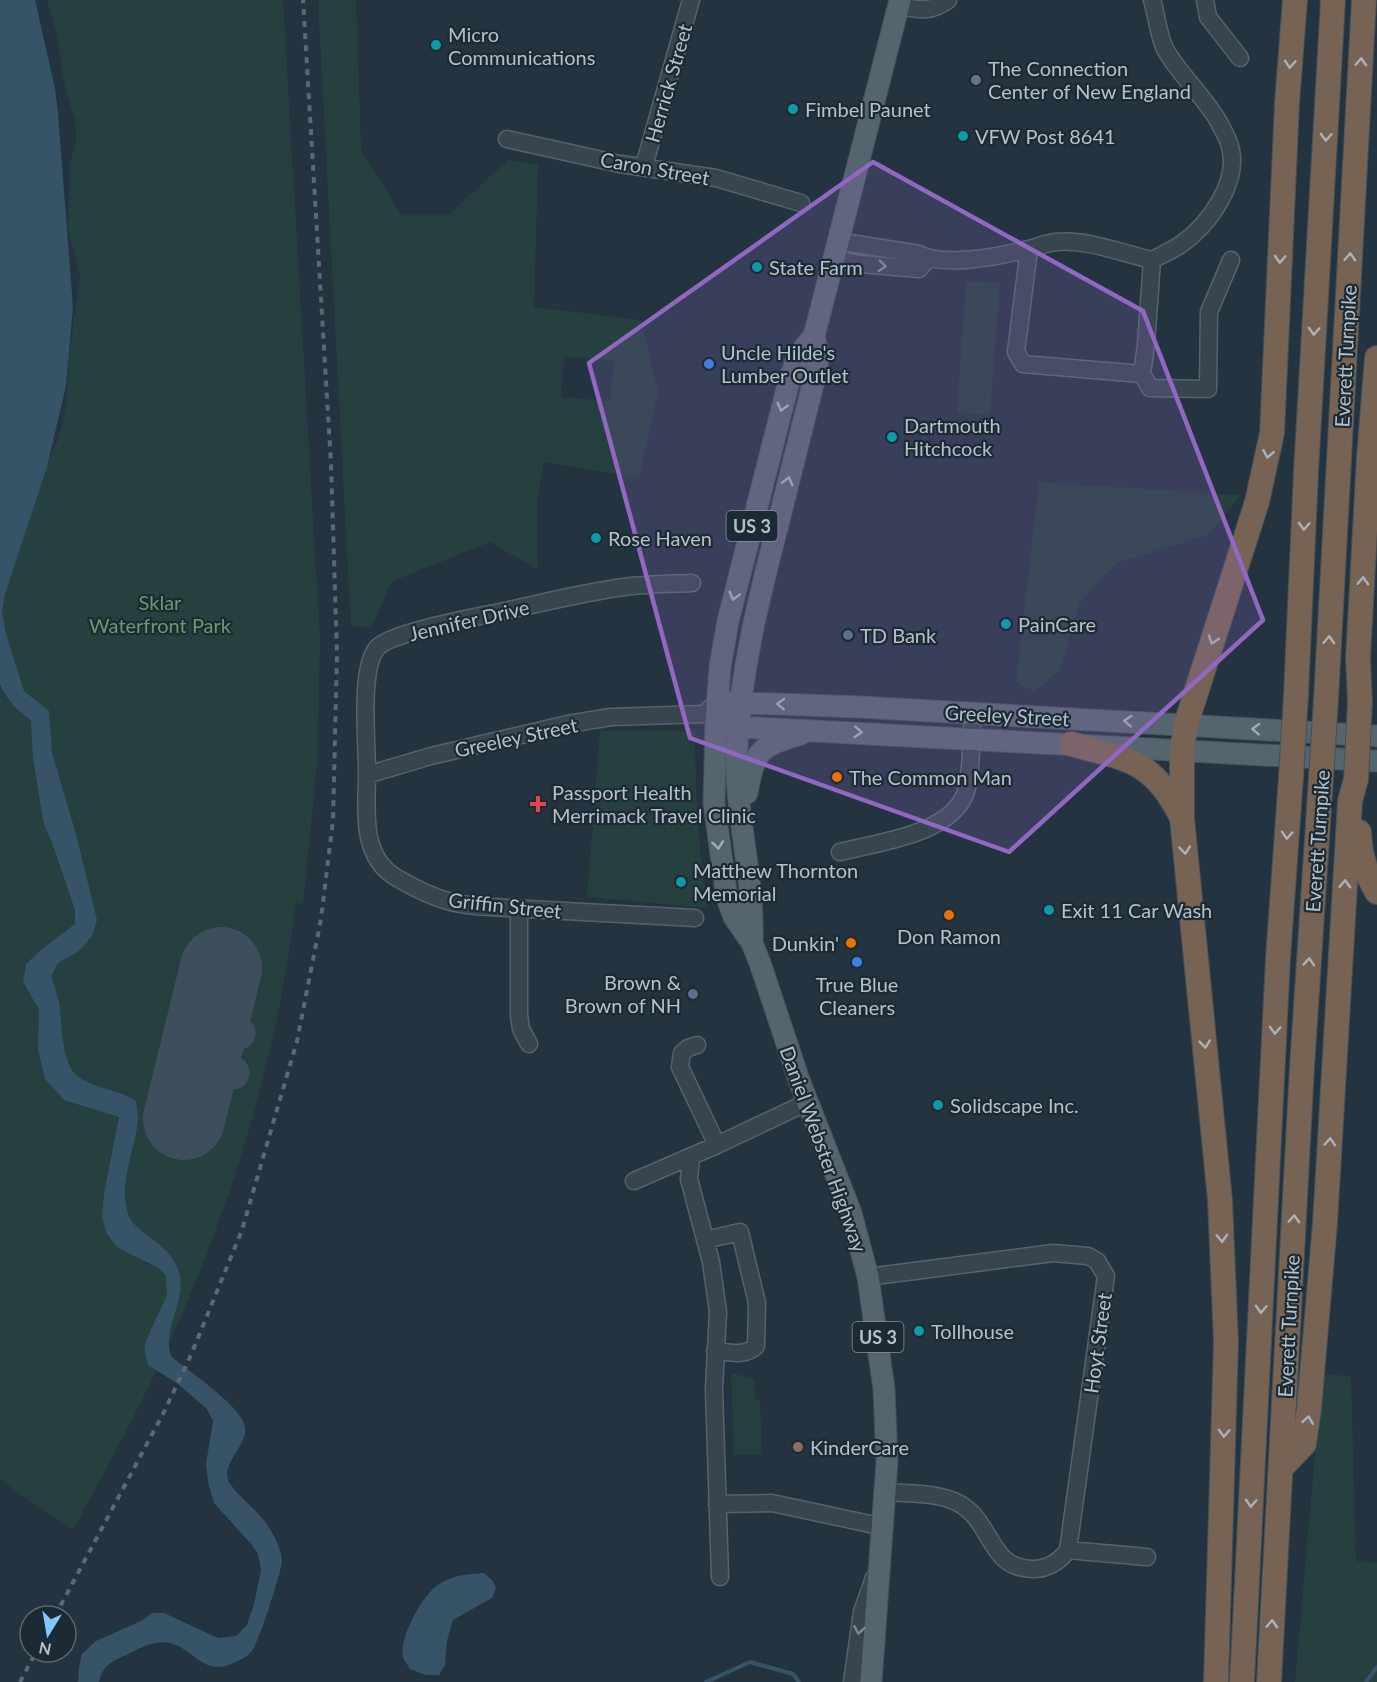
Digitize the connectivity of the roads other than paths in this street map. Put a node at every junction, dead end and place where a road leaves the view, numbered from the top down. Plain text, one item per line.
1 (691, 0) edge
2 (948, 0) edge
3 (1152, 0) edge
4 (1205, 0) edge
5 (1294, 0) edge
6 (1333, 0) edge
7 (1364, 0) edge
8 (900, 3) edge
9 (1240, 58) dead end
10 (507, 139) dead end
11 (644, 166) junction
12 (801, 203) dead end
13 (1029, 249) junction
14 (835, 250) junction
15 (1152, 260) junction
16 (1231, 260) dead end
17 (814, 336) junction
18 (1377, 358) edge
19 (1142, 374) junction
20 (692, 583) dead end
21 (1377, 604) edge
22 (742, 702) junction
23 (1360, 702) junction
24 (712, 713) junction
25 (973, 713) junction
26 (1186, 724) junction
27 (739, 726) junction
28 (814, 730) junction
29 (1377, 736) edge
30 (971, 739) junction
31 (1071, 744) junction
32 (1182, 750) junction
33 (1377, 761) edge
34 (1315, 768) junction
35 (367, 775) junction
36 (1356, 779) junction
37 (742, 817) junction
38 (1182, 818) junction
39 (840, 852) dead end
40 (1377, 892) edge
41 (519, 908) junction
42 (695, 918) dead end
43 (752, 943) junction
44 (530, 1044) dead end
45 (697, 1046) dead end
46 (808, 1102) junction
47 (717, 1145) junction
48 (691, 1158) junction
49 (634, 1181) dead end
50 (705, 1240) junction
51 (868, 1277) junction
52 (715, 1350) junction
53 (1281, 1468) junction
54 (886, 1492) junction
55 (717, 1504) junction
56 (884, 1527) junction
57 (1068, 1550) junction
58 (882, 1554) junction
59 (1147, 1557) dead end
60 (720, 1577) dead end
61 (852, 1682) edge
62 (871, 1682) edge
63 (1215, 1682) edge
64 (1242, 1682) edge
65 (1269, 1682) edge

1 - 11 street, Herrick Street
2 - 8 street
3 - 15 street
4 - 9 street
5 -> 26 highway
6 -> 64 highway, Everett Turnpike, bridge
34 -> 7 highway, Everett Turnpike, bridge
8 - 14 main road, Daniel Webster Highway / US 3
10 - 11 street, Caron Street
11 - 12 street, Caron Street
13 - 14 street
13 - 15 street
13 - 19 street
14 - 17 main road, Daniel Webster Highway / US 3
15 - 19 street
16 - 19 street
22 -> 17 main road, Daniel Webster Highway / US 3
17 -> 24 main road, Daniel Webster Highway / US 3
23 -> 18 highway
20 - 35 street, Jennifer Drive
21 - 23 highway
22 - 24 main road, Greeley Street
25 -> 22 main road, Greeley Street
22 - 27 main road, Daniel Webster Highway / US 3
23 - 36 highway, bridge
24 - 27 main road, Greeley Street
24 - 35 street, Greeley Street
24 -> 43 main road, Daniel Webster Highway / US 3
26 -> 25 main road, Greeley Street
25 - 30 street
29 -> 26 main road, Greeley Street
26 - 32 highway
27 - 28 main road, Greeley Street
27 - 37 main road, Daniel Webster Highway / US 3
28 -> 30 main road, Greeley Street
28 - 37 main road
30 - 31 main road, Greeley Street
30 - 39 street
31 - 32 main road, Greeley Street
31 - 38 highway
32 - 34 main road, Greeley Street
32 - 38 highway
33 - 34 main road, Greeley Street
53 -> 34 highway, Everett Turnpike
35 - 41 street, Griffin Street
36 - 40 highway
53 -> 36 highway
37 - 43 main road, Daniel Webster Highway / US 3
38 -> 63 highway
41 - 42 street, Griffin Street
41 - 44 street
43 - 46 main road, Daniel Webster Highway / US 3
45 - 47 street
46 - 47 street
46 - 51 main road, Daniel Webster Highway / US 3
47 - 48 street
48 - 49 street
48 - 50 street
50 - 52 street
50 - 52 street
51 - 54 main road, Daniel Webster Highway / US 3
51 - 57 street, Hoyt Street
52 - 55 street
65 -> 53 highway, Everett Turnpike
54 - 56 main road, Daniel Webster Highway / US 3
54 - 57 street
55 - 56 street
55 - 60 street
56 - 58 main road, Daniel Webster Highway / US 3
57 - 59 street
58 -> 61 street
58 - 62 main road, Daniel Webster Highway / US 3

